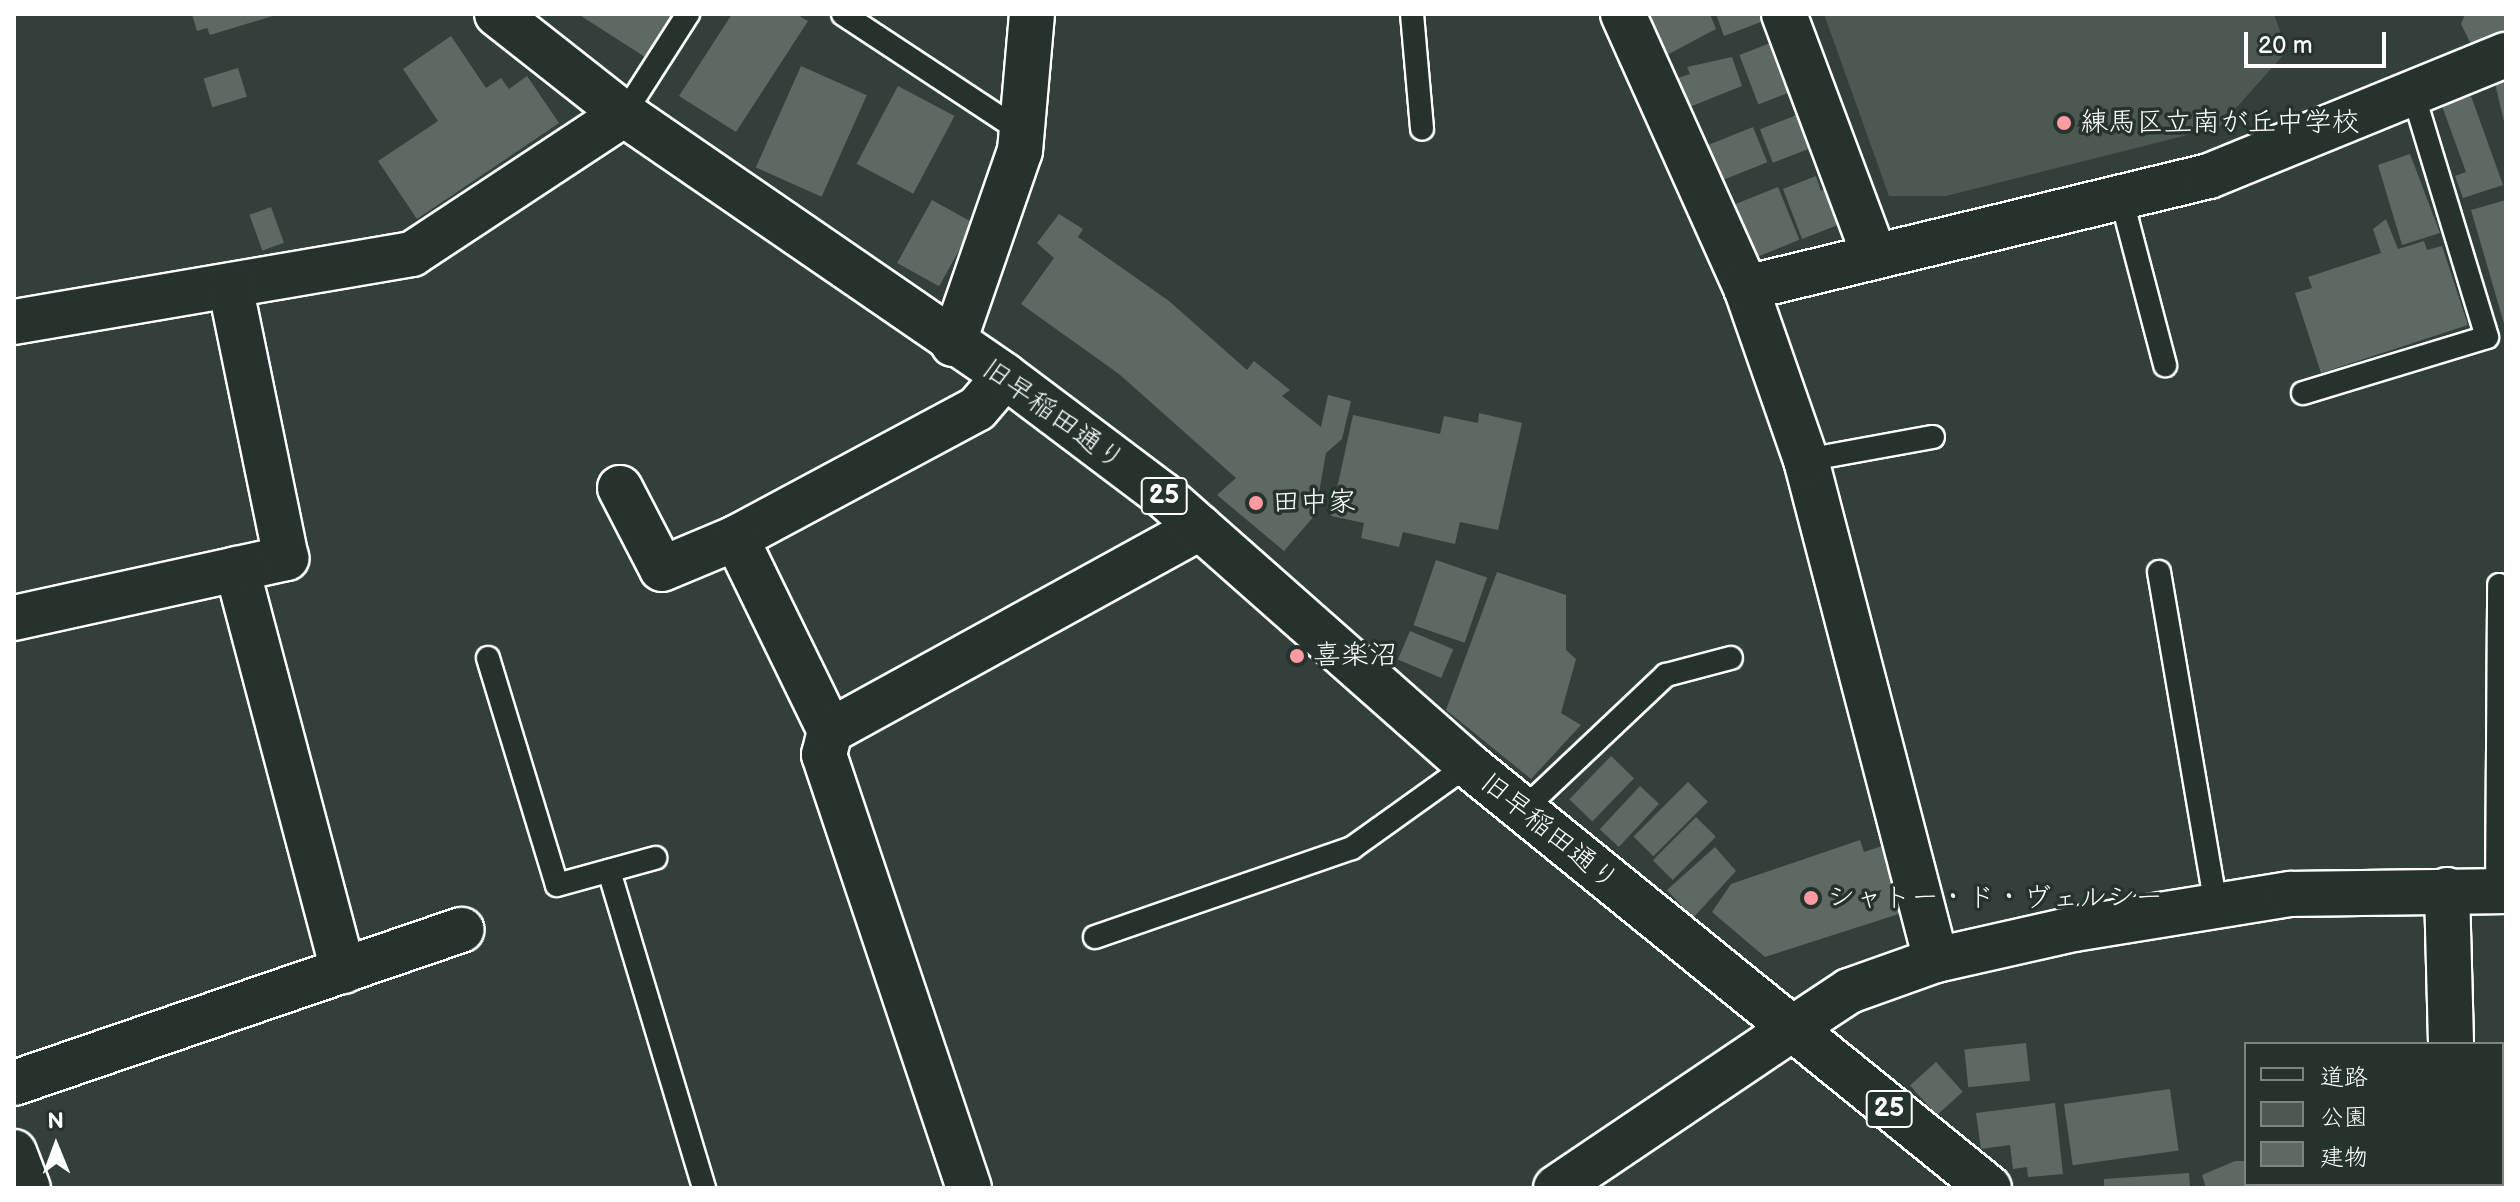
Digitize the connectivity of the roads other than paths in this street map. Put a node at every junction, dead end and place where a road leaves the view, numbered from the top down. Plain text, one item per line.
1 (688, 14) edge
2 (843, 14) edge
3 (1032, 14) edge
4 (1412, 14) edge
5 (1623, 14) edge
6 (1784, 14) edge
7 (515, 20) edge
8 (2506, 55) edge
9 (2414, 97) junction
10 (624, 114) junction
11 (1422, 129) dead end
12 (1022, 132) junction
13 (2121, 197) junction
14 (1875, 257) junction
15 (230, 286) junction
16 (1746, 288) junction
17 (14, 322) edge
18 (953, 344) junction
19 (2165, 365) dead end
20 (1005, 376) junction
21 (2303, 393) dead end
22 (1933, 437) dead end
23 (1806, 460) junction
24 (620, 488) dead end
25 (1200, 528) junction
26 (736, 538) junction
27 (237, 569) junction
28 (2159, 572) dead end
29 (2499, 585) dead end
30 (14, 618) edge
31 (488, 658) dead end
32 (1731, 658) dead end
33 (830, 731) junction
34 (1468, 765) junction
35 (1522, 811) junction
36 (655, 858) dead end
37 (609, 871) junction
38 (2447, 890) junction
39 (2502, 891) edge
40 (2216, 904) junction
41 (462, 930) dead end
42 (1095, 937) dead end
43 (1936, 960) junction
44 (343, 971) junction
45 (1790, 1030) junction
46 (2451, 1042) edge
47 (14, 1083) edge
48 (14, 1152) edge
49 (28, 1188) edge
50 (704, 1188) edge
51 (969, 1188) edge
52 (1556, 1188) edge
53 (1989, 1188) edge

1 - 10 lane
2 - 12 lane
3 - 12 street
4 - 11 lane
5 - 16 street
6 - 14 street
7 - 10 street, 旧早稲田通り / 25
8 - 9 street
9 - 13 street
9 - 21 lane
10 - 15 street
10 - 18 street, 旧早稲田通り / 25
12 - 18 street
13 - 14 street
13 - 19 lane
14 - 16 street
15 - 17 street
15 - 27 street
16 - 23 street
18 - 20 street, 旧早稲田通り / 25
20 - 25 street, 旧早稲田通り / 25
20 - 26 street
22 - 23 lane
23 - 43 street
24 - 26 street
25 - 33 street
25 - 34 street, 旧早稲田通り / 25
26 - 33 street
27 - 30 street
27 - 44 street
28 - 40 lane
29 - 39 lane
31 - 37 lane
32 - 35 lane
33 - 51 street
34 - 35 street, 旧早稲田通り / 25
34 - 42 lane
35 - 45 street, 旧早稲田通り / 25
36 - 37 lane
37 - 50 lane
38 - 39 street
38 - 40 street
38 - 46 street
40 - 43 street
41 - 44 street
43 - 45 street
44 - 47 street
45 - 52 street
45 - 53 street, 旧早稲田通り / 25
48 - 49 street

